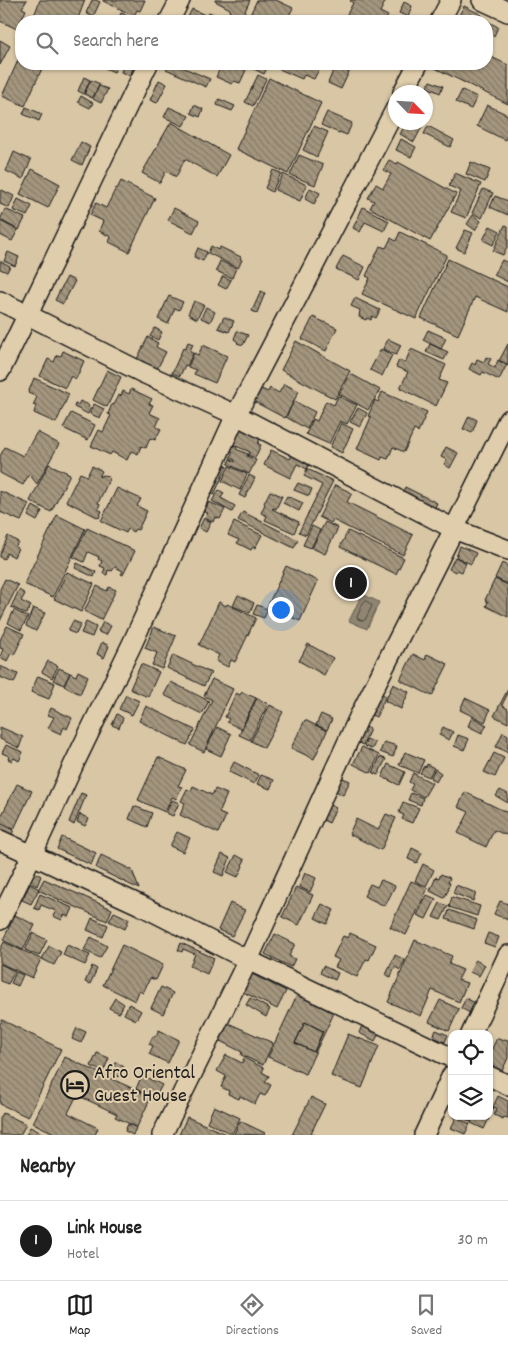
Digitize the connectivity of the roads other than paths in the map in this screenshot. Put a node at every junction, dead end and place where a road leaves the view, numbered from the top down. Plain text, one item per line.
1 (180, 0) edge
2 (451, 0) edge
3 (482, 0) edge
4 (508, 12) edge
5 (172, 15) edge
6 (443, 15) edge
7 (145, 70) edge
8 (415, 70) edge
9 (407, 85) edge
10 (388, 123) edge
11 (0, 302) edge
12 (28, 316) junction
13 (0, 371) edge
14 (236, 415) junction
15 (508, 420) edge
16 (454, 529) junction
17 (508, 550) edge
18 (0, 840) edge
19 (32, 855) junction
20 (0, 920) edge
21 (508, 955) edge
22 (248, 960) junction
23 (473, 1030) edge
24 (448, 1056) edge
25 (493, 1078) edge
26 (448, 1084) edge
27 (508, 1085) edge
28 (162, 1135) edge
29 (424, 1135) edge

1 - 5 street
2 - 6 street
3 - 4 street
7 - 12 street
8 - 9 street
10 - 14 street
11 - 12 street
12 - 13 street
12 - 14 street
14 - 16 street
14 - 19 street
15 - 16 street
16 - 17 street
16 - 22 street
18 - 19 street
19 - 20 street
19 - 22 street
21 - 23 street
22 - 24 street
22 - 28 street
25 - 27 street
26 - 29 street

